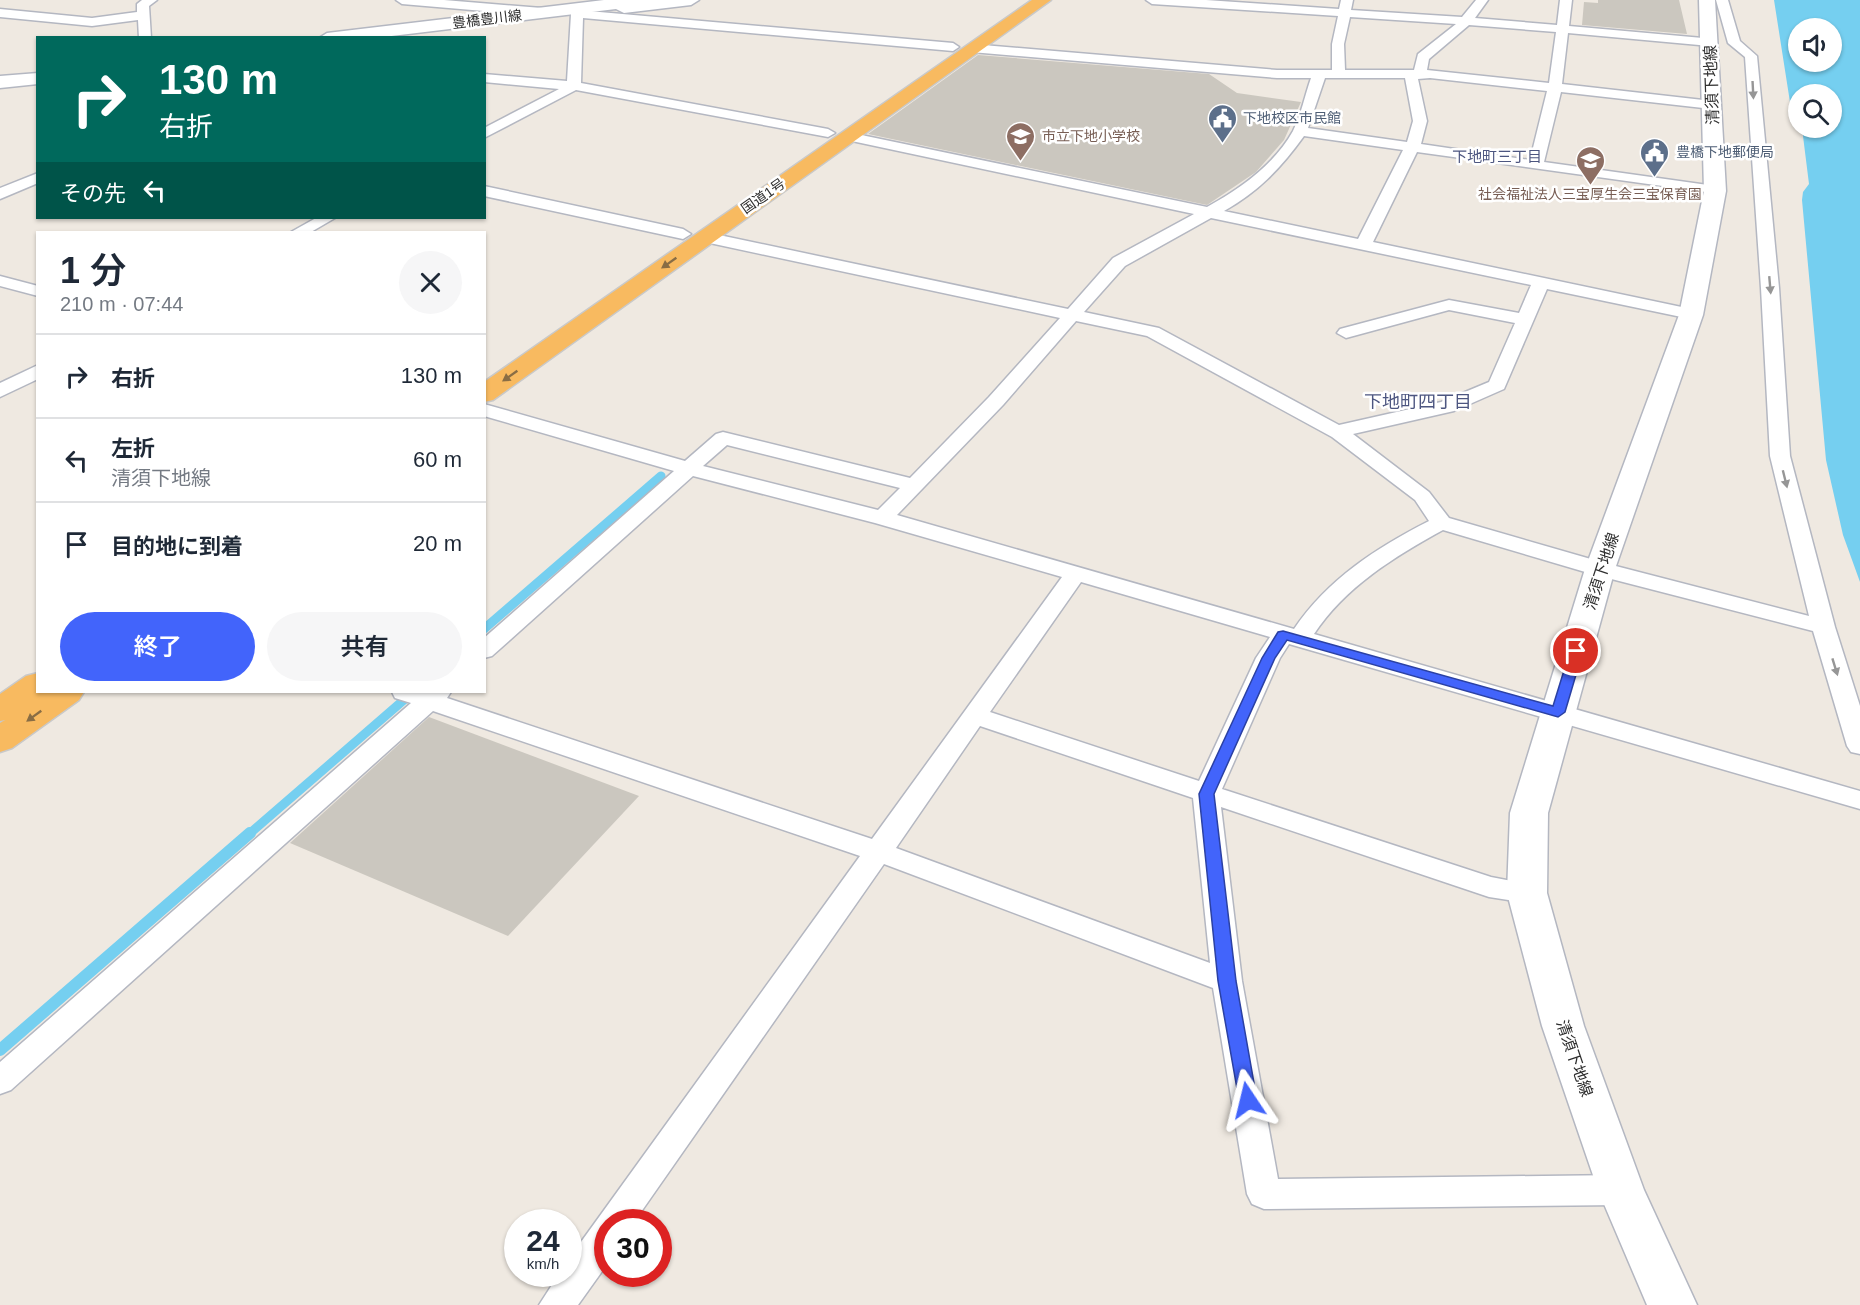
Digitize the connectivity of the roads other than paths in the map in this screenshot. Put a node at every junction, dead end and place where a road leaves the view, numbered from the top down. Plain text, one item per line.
1 (151, 0) edge
2 (402, 0) edge
3 (646, 0) edge
4 (691, 0) edge
5 (1020, 0) edge
6 (1043, 0) edge
7 (1152, 0) edge
8 (1482, 0) edge
9 (1566, 0) edge
10 (1707, 0) edge
11 (1722, 0) edge
12 (1345, 6) edge
13 (582, 7) edge
14 (542, 12) junction
15 (0, 13) edge
16 (144, 15) junction
17 (1468, 21) junction
18 (1563, 29) junction
19 (1746, 32) dead end
20 (145, 36) edge
21 (344, 36) edge
22 (389, 36) edge
23 (1710, 42) junction
24 (962, 48) junction
25 (1751, 56) junction
26 (36, 72) edge
27 (1319, 75) junction
28 (1339, 75) junction
29 (1416, 75) junction
30 (0, 76) edge
31 (36, 78) edge
32 (486, 78) edge
33 (0, 82) edge
34 (574, 86) junction
35 (1555, 88) junction
36 (1712, 105) junction
37 (1300, 131) junction
38 (486, 133) edge
39 (838, 135) junction
40 (1412, 146) junction
41 (1536, 166) junction
42 (36, 178) edge
43 (0, 182) edge
44 (17, 186) junction
45 (486, 191) edge
46 (1715, 191) junction
47 (0, 194) edge
48 (1207, 214) junction
49 (325, 219) edge
50 (301, 231) edge
51 (683, 234) junction
52 (705, 237) junction
53 (1363, 246) junction
54 (0, 281) edge
55 (1541, 283) junction
56 (36, 290) edge
57 (1691, 314) junction
58 (1071, 316) junction
59 (1526, 320) junction
60 (1346, 333) dead end
61 (486, 370) edge
62 (36, 372) edge
63 (0, 391) edge
64 (486, 393) edge
65 (486, 411) edge
66 (1339, 433) junction
67 (690, 469) junction
68 (915, 486) junction
69 (883, 518) junction
70 (1442, 523) junction
71 (1600, 569) junction
72 (1075, 574) junction
73 (1822, 627) junction
74 (1291, 637) junction
75 (486, 649) edge
76 (36, 685) edge
77 (66, 693) edge
78 (424, 695) edge
79 (0, 710) edge
80 (1558, 712) junction
81 (975, 716) junction
82 (0, 740) edge
83 (1860, 746) edge
84 (1206, 794) junction
85 (1860, 800) edge
86 (879, 852) junction
87 (1527, 893) junction
88 (1227, 981) junction
89 (0, 1081) edge
90 (1621, 1190) junction
91 (624, 1209) edge
92 (594, 1253) edge
93 (557, 1305) edge
94 (1672, 1305) edge

1 - 16 street
2 - 14 street
3 - 13 main road, 豊橋豊川線
4 - 13 main road, 豊橋豊川線
5 - 24 highway, 国道1号
6 - 24 highway, 国道1号
7 - 12 street
8 - 17 street
9 - 18 street
10 - 23 main road, 清須下地線
11 - 25 street
12 - 17 street
12 - 28 street
13 - 14 main road, 豊橋豊川線
13 - 22 main road, 豊橋豊川線
13 - 24 street
13 - 34 street
14 - 21 main road, 豊橋豊川線
15 - 16 street
16 - 20 street
17 - 18 street
17 - 29 street
18 - 23 street
18 - 35 street
19 - 25 street
23 - 36 main road, 清須下地線
24 - 27 street
24 - 39 highway, 国道1号
25 -> 73 street
26 - 30 main road
27 - 28 street
27 - 37 street
28 - 29 street
29 - 35 street
29 - 40 street
31 - 33 main road
32 - 34 street
34 - 38 street
34 - 39 street
35 - 36 street
35 - 41 street
36 - 46 main road, 清須下地線
37 - 40 street
37 - 48 street
39 - 48 street
39 - 51 highway, 国道1号
39 - 52 highway, 国道1号
40 - 41 street
40 - 53 street
41 - 46 street
42 - 44 street
43 - 44 street
44 - 47 street
45 - 51 street
46 - 57 main road, 清須下地線
48 - 53 street
48 - 58 street
49 - 50 street
51 - 61 highway, 国道1号
52 - 58 street
52 -> 64 highway, 国道1号
53 - 55 street
54 - 56 street
55 - 57 street
55 - 59 street
57 - 71 main road, 清須下地線
58 - 66 street
58 - 68 street
59 - 60 street
59 - 66 street
62 - 63 street
65 - 67 street
66 - 70 street
67 - 68 street
67 - 69 street
67 - 75 street
68 - 69 street
69 - 72 street
70 - 71 street
70 - 74 street
71 - 73 street
71 - 80 main road, 清須下地線
72 - 74 street
72 - 81 street
73 -> 83 street
74 - 80 street
74 - 84 street
76 - 79 highway
77 -> 82 highway
78 - 86 street
78 - 89 street
80 - 85 street
80 - 87 main road, 清須下地線
81 - 84 street
81 - 86 street
84 - 87 street
84 - 88 street
86 - 88 street
86 - 91 street
87 - 90 main road, 清須下地線
88 - 90 street
90 - 94 main road, 清須下地線
92 - 93 street

